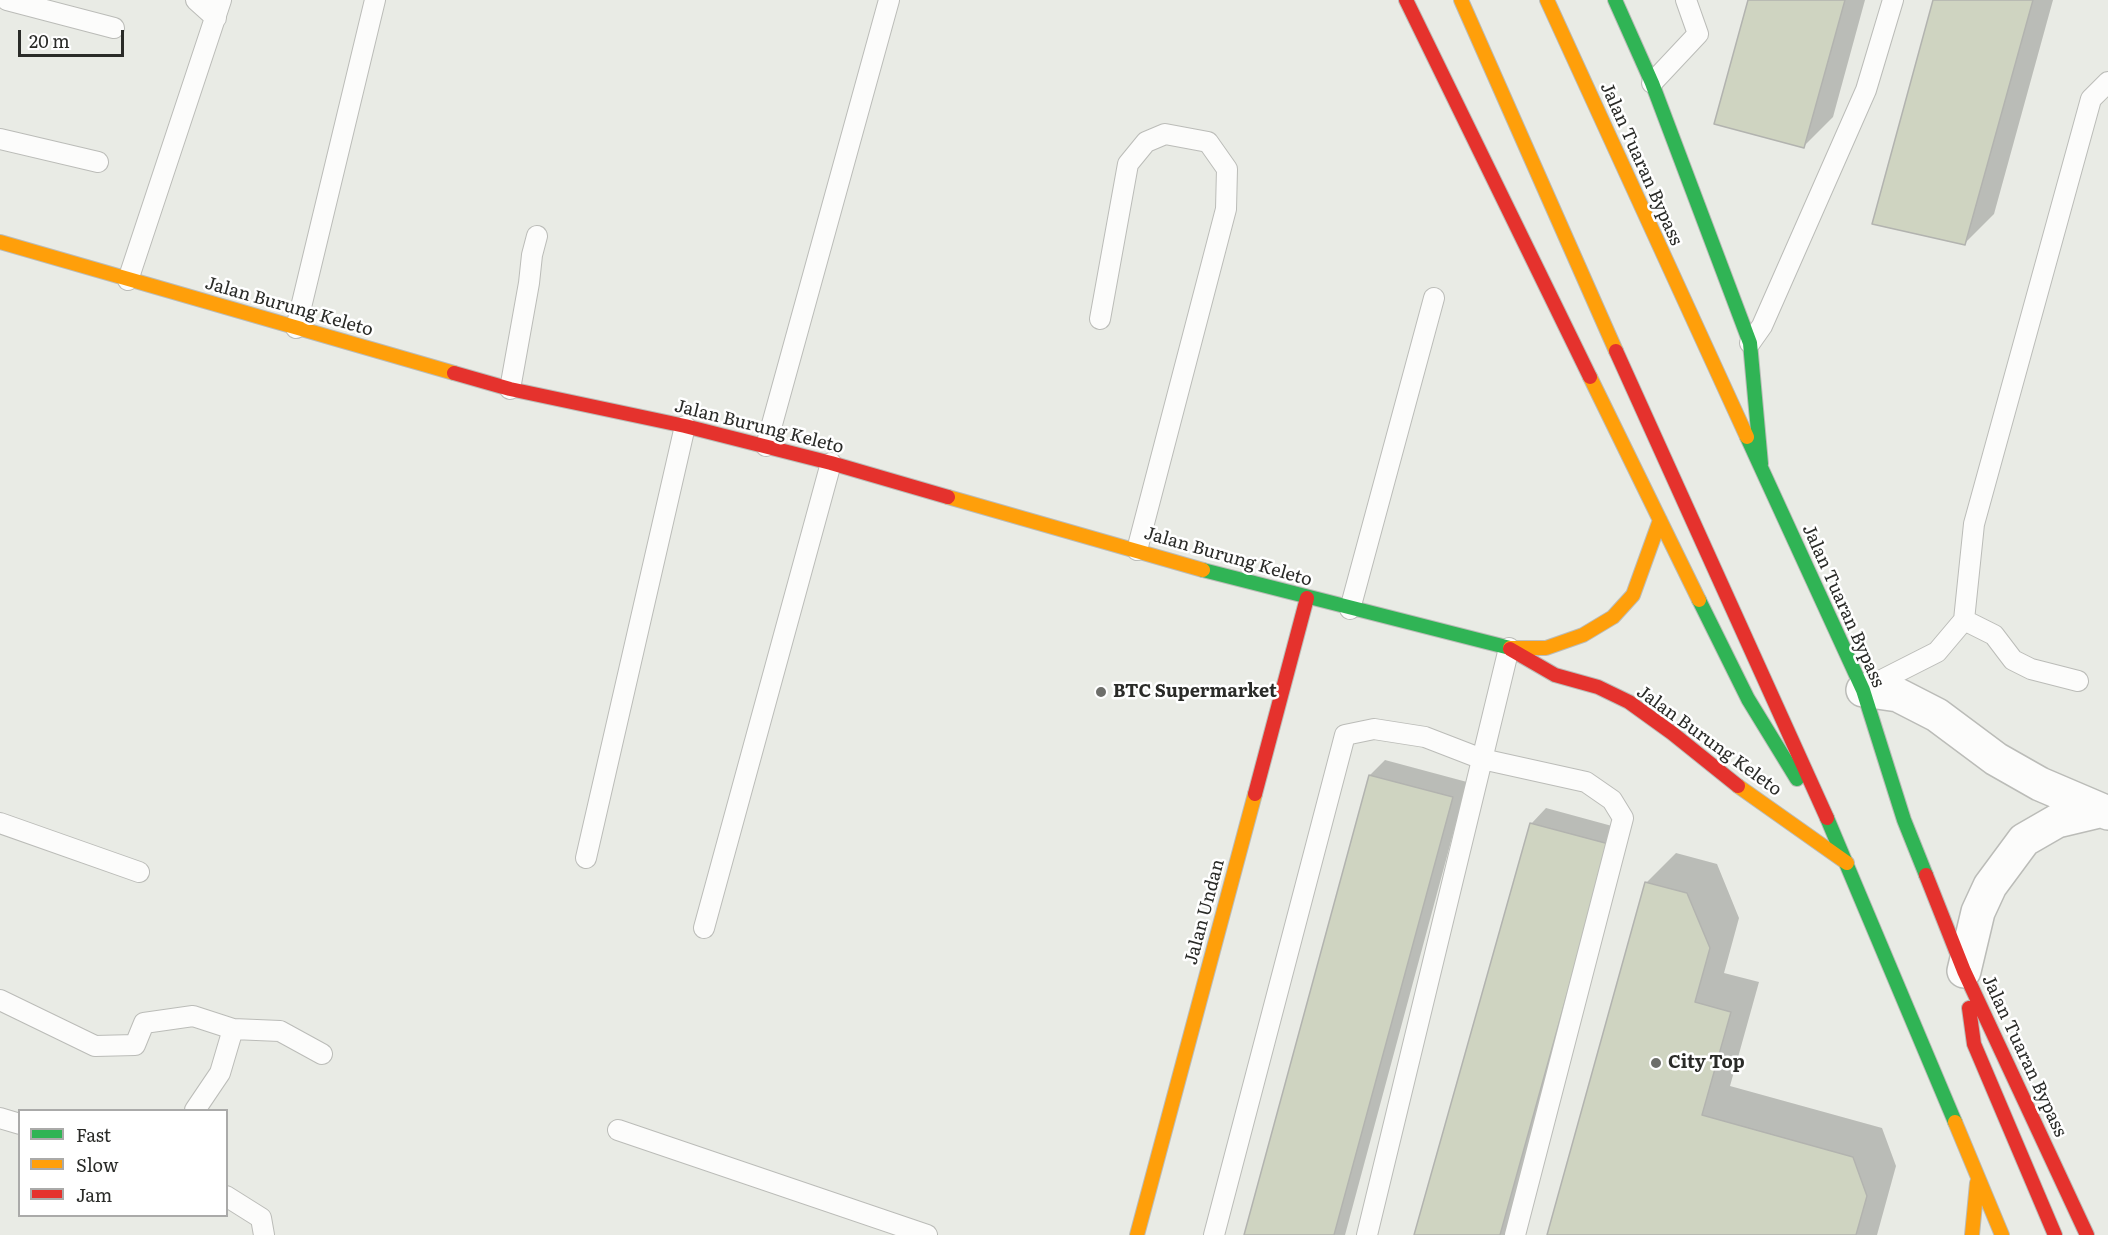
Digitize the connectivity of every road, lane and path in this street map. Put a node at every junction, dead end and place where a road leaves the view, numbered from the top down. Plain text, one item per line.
1 (7, 0) edge
2 (196, 0) edge
3 (375, 0) edge
4 (890, 0) edge
5 (1406, 0) edge
6 (1461, 0) edge
7 (1547, 0) edge
8 (1615, 0) edge
9 (1686, 0) edge
10 (1893, 0) edge
11 (219, 9) edge
12 (114, 28) dead end
13 (2108, 82) edge
14 (1652, 83) junction
15 (0, 140) edge
16 (98, 162) dead end
17 (537, 236) dead end
18 (0, 242) edge
19 (128, 280) junction
20 (1434, 298) dead end
21 (1100, 319) dead end
22 (296, 328) junction
23 (1750, 343) junction
24 (510, 389) junction
25 (685, 426) junction
26 (766, 446) junction
27 (831, 462) junction
28 (1761, 469) junction
29 (1660, 520) junction
30 (1137, 550) junction
31 (1308, 598) junction
32 (1350, 609) junction
33 (1964, 620) junction
34 (1509, 648) junction
35 (2078, 681) dead end
36 (1863, 690) junction
37 (1482, 759) junction
38 (2103, 812) edge
39 (0, 823) edge
40 (586, 858) dead end
41 (1848, 863) junction
42 (138, 872) dead end
43 (704, 928) dead end
44 (1964, 971) junction
45 (0, 1000) edge
46 (233, 1029) junction
47 (322, 1054) dead end
48 (196, 1109) edge
49 (0, 1118) edge
50 (18, 1124) edge
51 (618, 1130) dead end
52 (1978, 1179) junction
53 (228, 1197) edge
54 (264, 1235) edge
55 (927, 1235) edge
56 (1137, 1235) edge
57 (1214, 1235) edge
58 (1367, 1235) edge
59 (1515, 1235) edge
60 (1972, 1235) edge
61 (2002, 1235) edge
62 (2055, 1235) edge
63 (2087, 1235) edge

1 - 12 lane
2 - 11 lane
3 - 22 lane
4 - 26 lane
5 - 29 main road
6 - 41 main road
7 - 28 main road, Jalan Tuaran Bypass
8 - 14 main road
9 - 14 lane
10 - 23 lane
11 - 19 lane
13 - 33 lane
14 - 23 main road
15 - 16 lane
17 - 24 lane
18 - 19 main road, Jalan Burung Keleto
19 - 22 main road, Jalan Burung Keleto
20 - 32 lane
21 - 30 lane
22 - 24 main road, Jalan Burung Keleto
23 - 28 main road
24 - 25 main road, Jalan Burung Keleto
25 - 26 main road, Jalan Burung Keleto
25 - 40 lane
26 - 27 main road, Jalan Burung Keleto
27 - 30 main road, Jalan Burung Keleto
27 - 43 lane
28 - 36 main road, Jalan Tuaran Bypass
29 - 34 main road, Jalan Burung Keleto
29 - 41 main road
30 - 31 main road, Jalan Burung Keleto
31 - 32 main road, Jalan Burung Keleto
31 - 56 main road, Jalan Undan
32 - 34 main road, Jalan Burung Keleto
33 - 35 lane
33 - 36 lane
34 - 37 lane
34 - 41 main road, Jalan Burung Keleto
36 - 38 street
36 - 44 main road, Jalan Tuaran Bypass
37 - 57 lane
37 - 58 lane
37 - 59 lane
38 - 44 street
39 - 42 lane
41 - 52 main road
44 - 62 main road
44 - 63 main road, Jalan Tuaran Bypass
45 - 46 lane
46 - 47 lane
46 - 48 lane
49 - 50 lane
51 - 55 lane
52 - 60 main road
52 - 61 main road
53 - 54 lane

